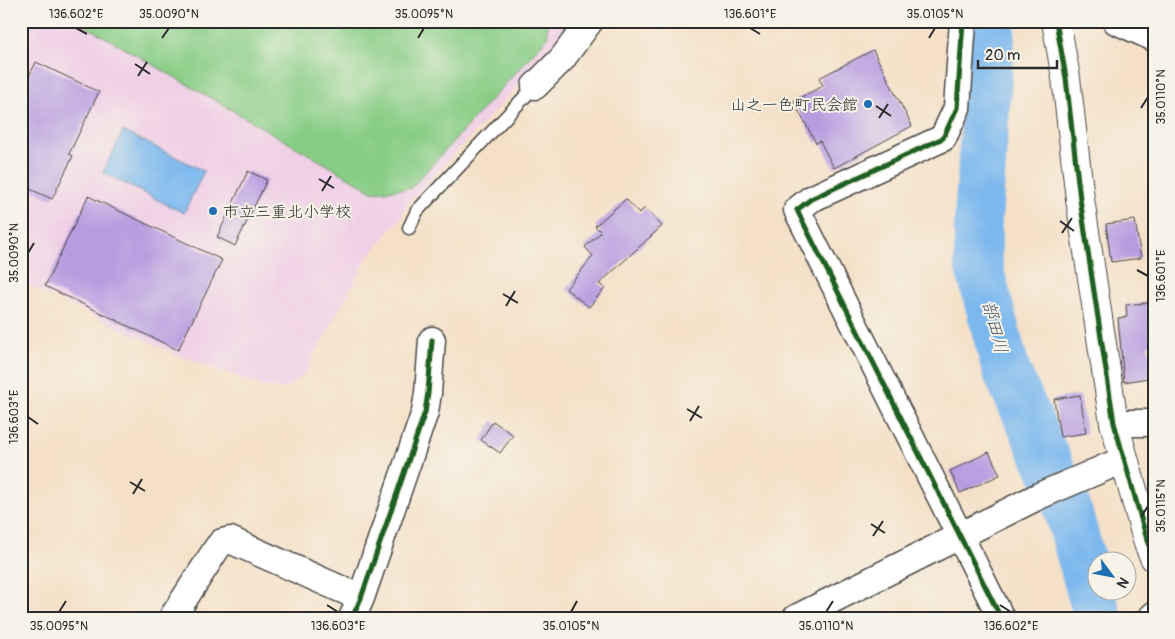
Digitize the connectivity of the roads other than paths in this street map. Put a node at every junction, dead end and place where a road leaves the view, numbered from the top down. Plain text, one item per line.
1 (590, 21) edge
2 (963, 21) edge
3 (1056, 21) edge
4 (1116, 21) edge
5 (1154, 38) edge
6 (535, 86) joint
7 (409, 228) dead end
8 (432, 340) dead end
9 (1114, 423) junction
10 (1154, 423) edge
11 (1123, 460) junction
12 (960, 535) junction
13 (1153, 553) edge
14 (356, 608) edge
15 (172, 618) edge
16 (796, 618) edge
17 (1001, 618) edge

1 - 6 street
2 - 12 street
3 - 9 street
4 - 5 street
6 - 7 lane
8 - 14 street
9 - 10 street
9 - 11 street
11 - 12 street
11 - 13 street
12 - 16 street
12 - 17 street
14 - 15 street

